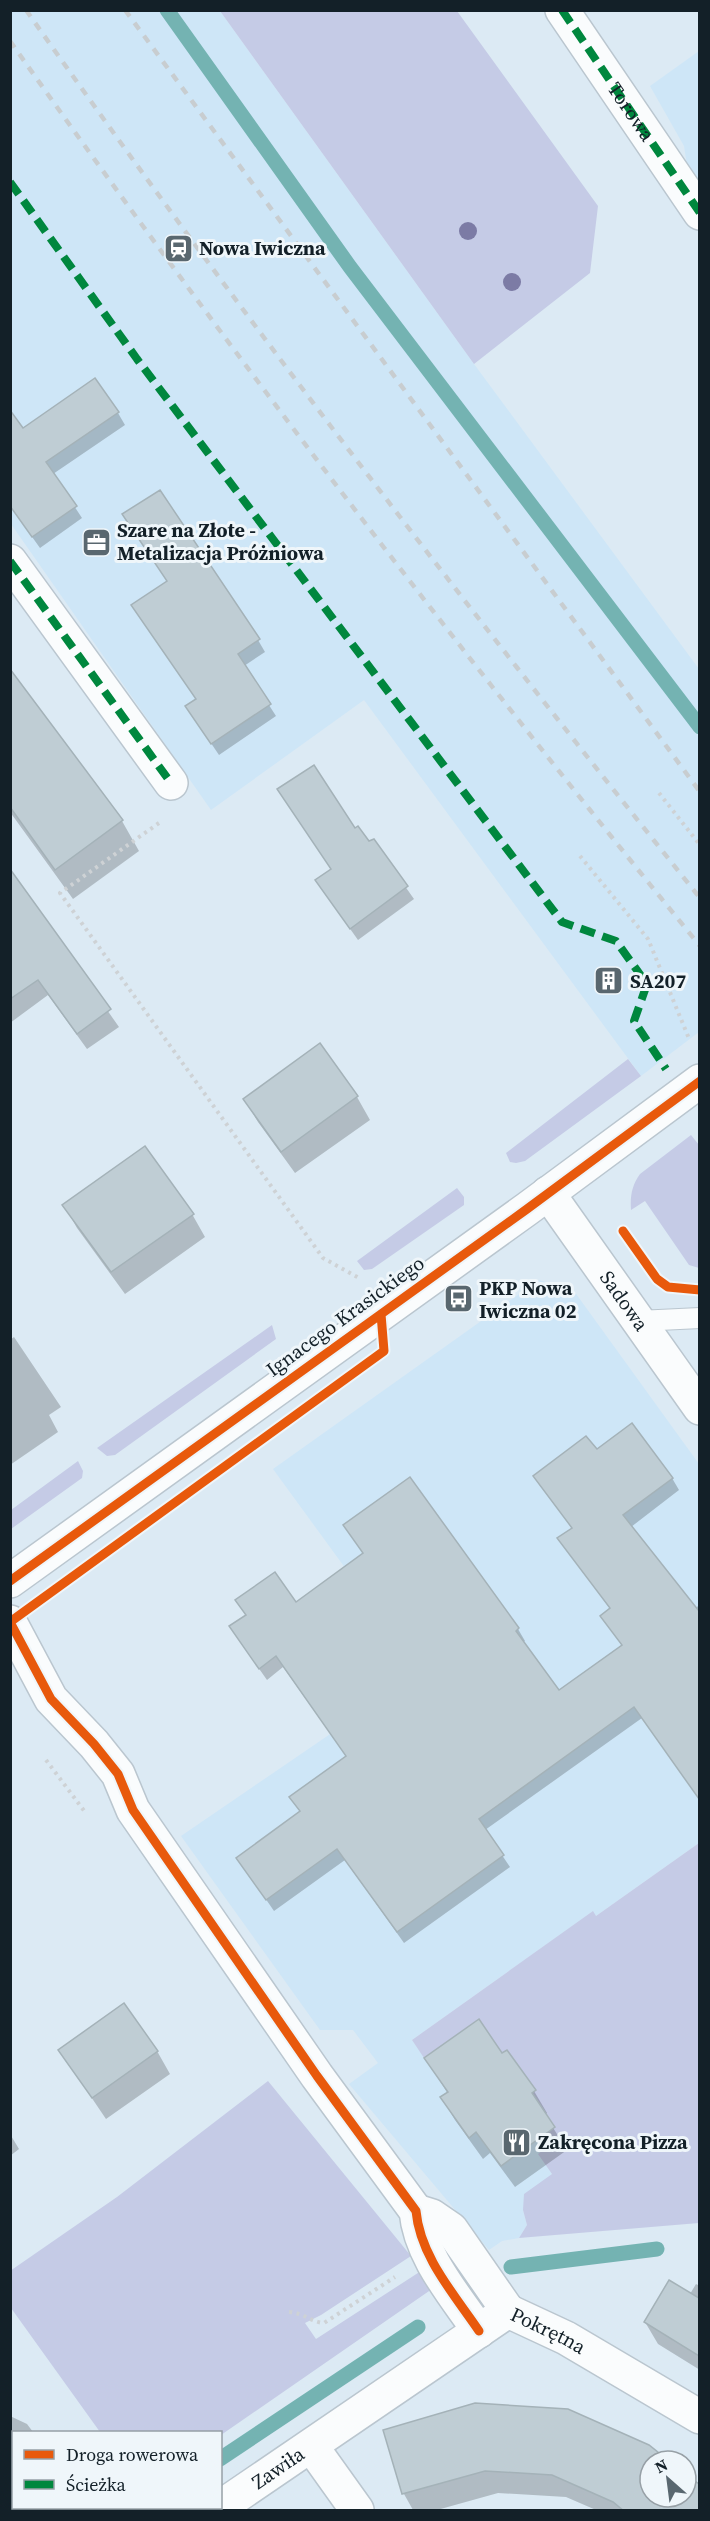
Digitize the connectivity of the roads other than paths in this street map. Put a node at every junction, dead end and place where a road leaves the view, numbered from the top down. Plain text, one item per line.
1 (562, 10) edge
2 (699, 213) edge
3 (10, 561) edge
4 (171, 783) road end
5 (696, 1066) edge
6 (548, 1193) junction
7 (699, 1318) edge
8 (638, 1321) junction
9 (699, 1408) edge
10 (10, 1581) edge
11 (10, 1622) edge
12 (416, 2211) junction
13 (508, 2311) junction
14 (479, 2331) junction
15 (699, 2418) edge
16 (312, 2447) junction
17 (222, 2507) edge
18 (357, 2511) edge

1 - 2 street, Torowa
3 - 4 street
5 - 6 street, Ignacego Krasickiego
6 - 8 street, Sadowa
6 - 10 street, Ignacego Krasickiego
7 - 8 lane
8 - 9 street, Sadowa
11 - 12 street
12 - 13 street
12 - 14 street
13 - 14 street, Pokrętna
13 - 15 street, Pokrętna
14 - 16 street, Pokrętna
16 - 17 street, Zawiła
16 - 18 street

